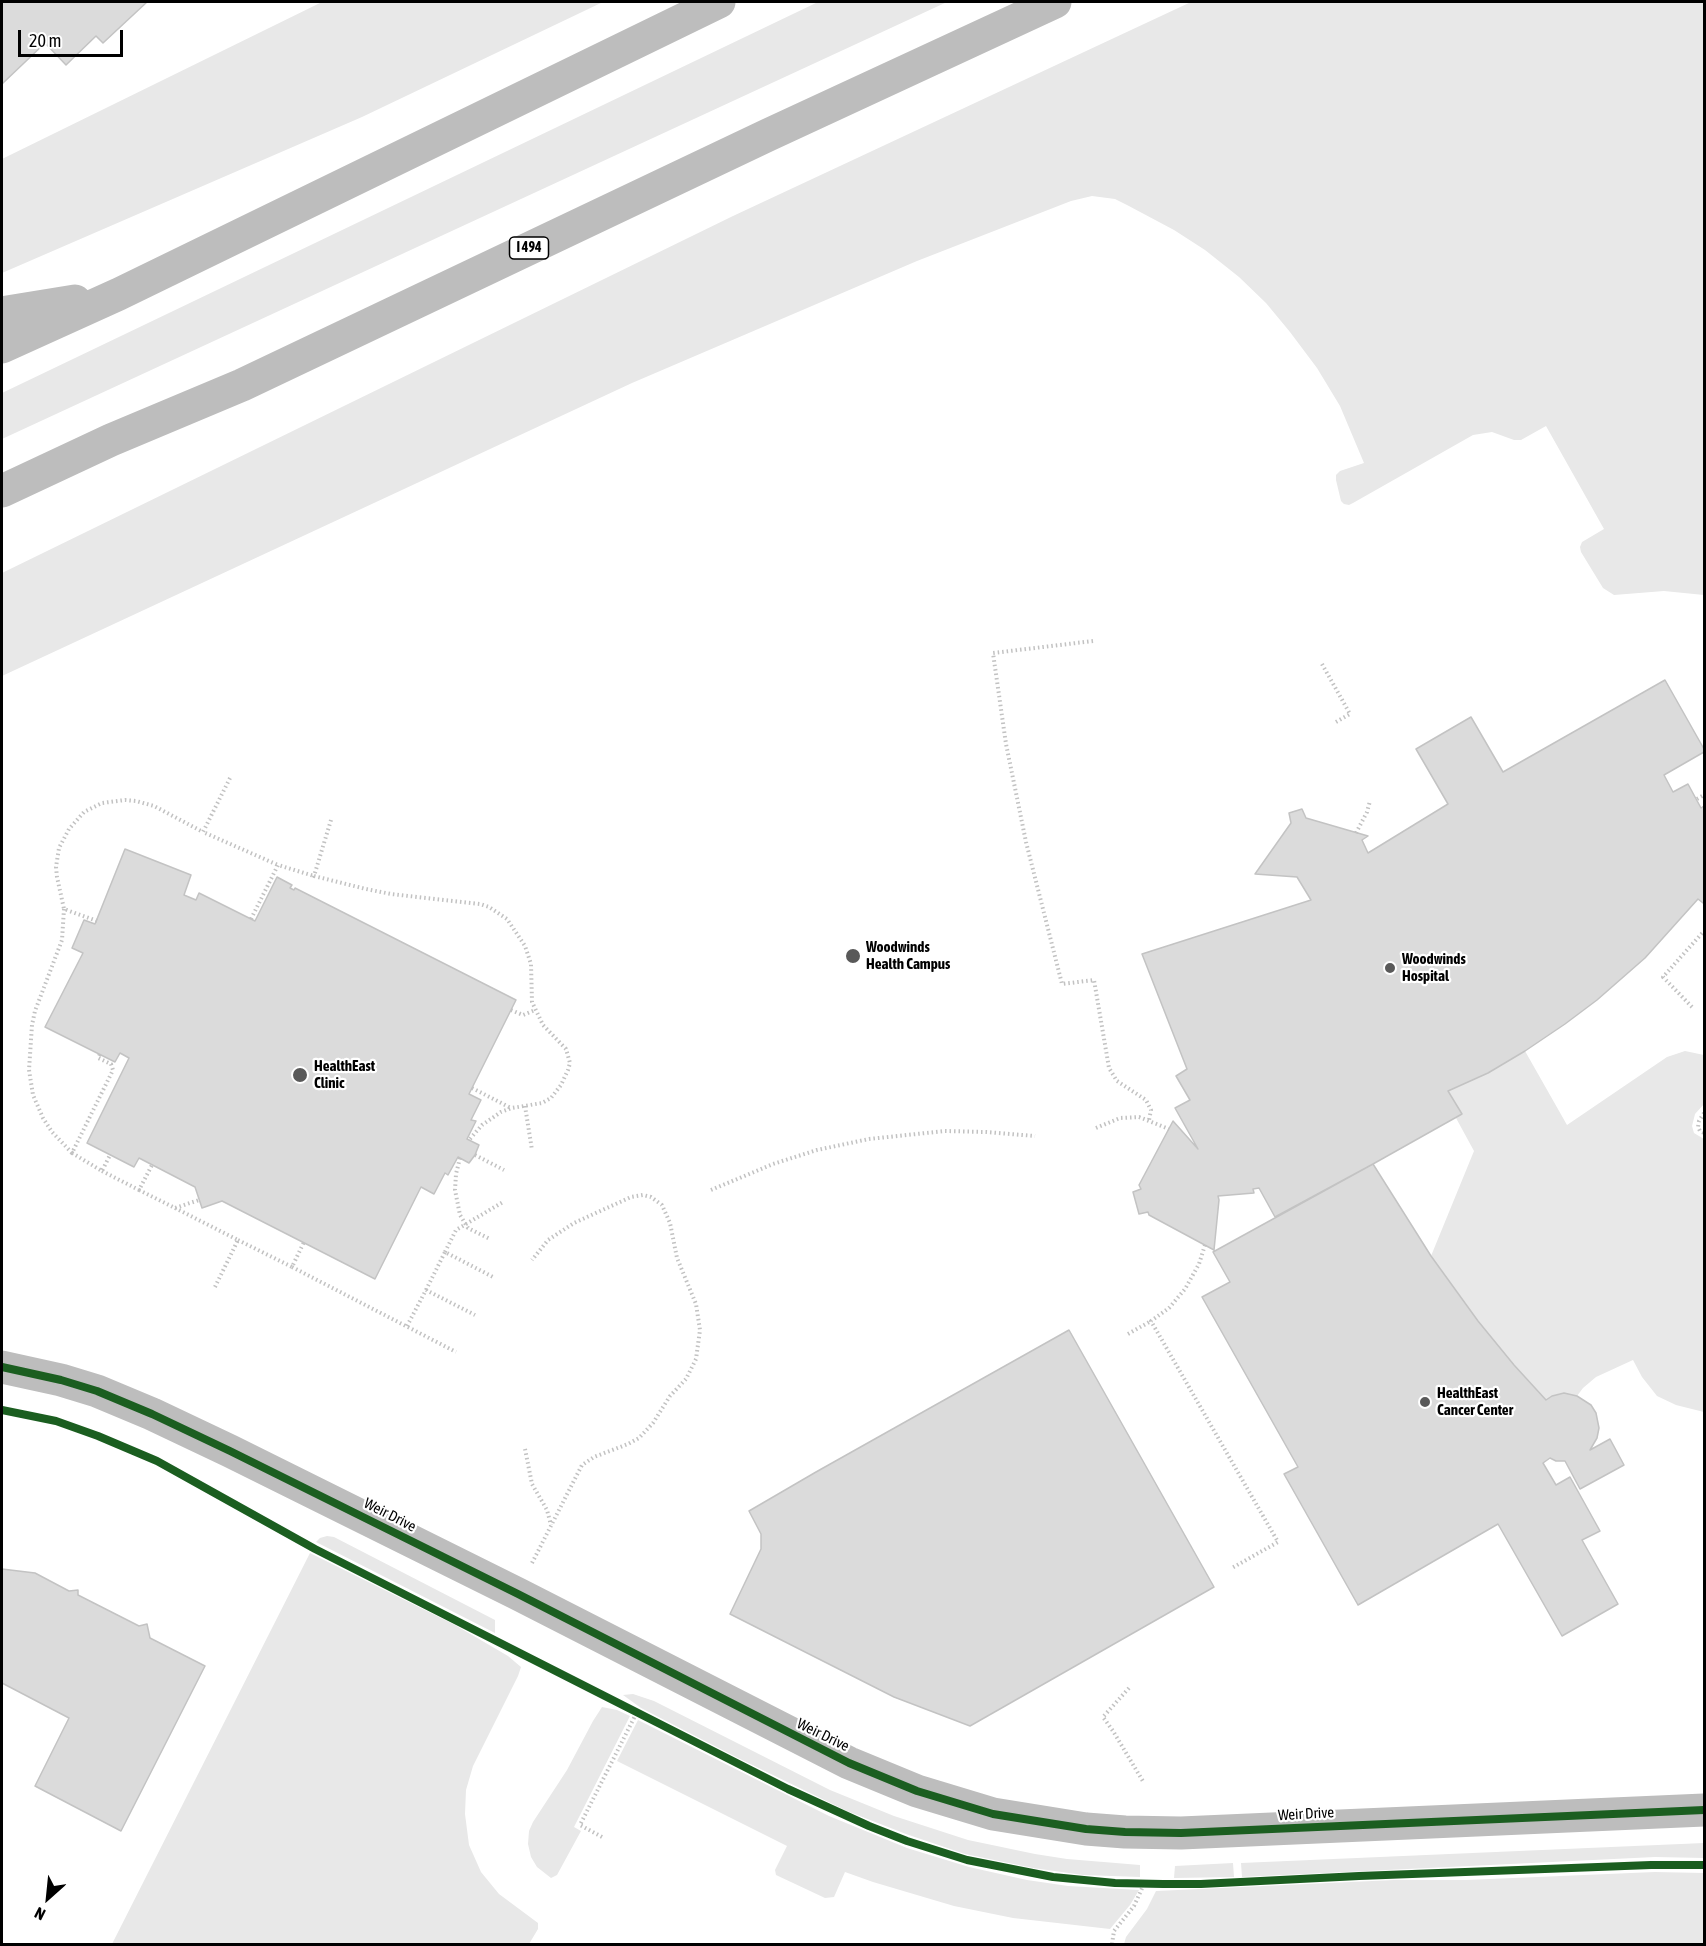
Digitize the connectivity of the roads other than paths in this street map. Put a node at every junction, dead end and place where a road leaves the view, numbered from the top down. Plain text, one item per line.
1 (719, 2) edge
2 (1055, 2) edge
3 (119, 294) junction
4 (2, 314) edge
5 (2, 347) edge
6 (111, 440) junction
7 (2, 491) edge
8 (2, 514) edge
9 (2, 1367) edge
10 (1704, 1810) edge

1 - 3 main road
2 - 6 main road, I 494
3 - 4 main road
3 - 5 main road
6 - 7 main road, I 494
6 - 8 main road
9 - 10 main road, Weir Drive

